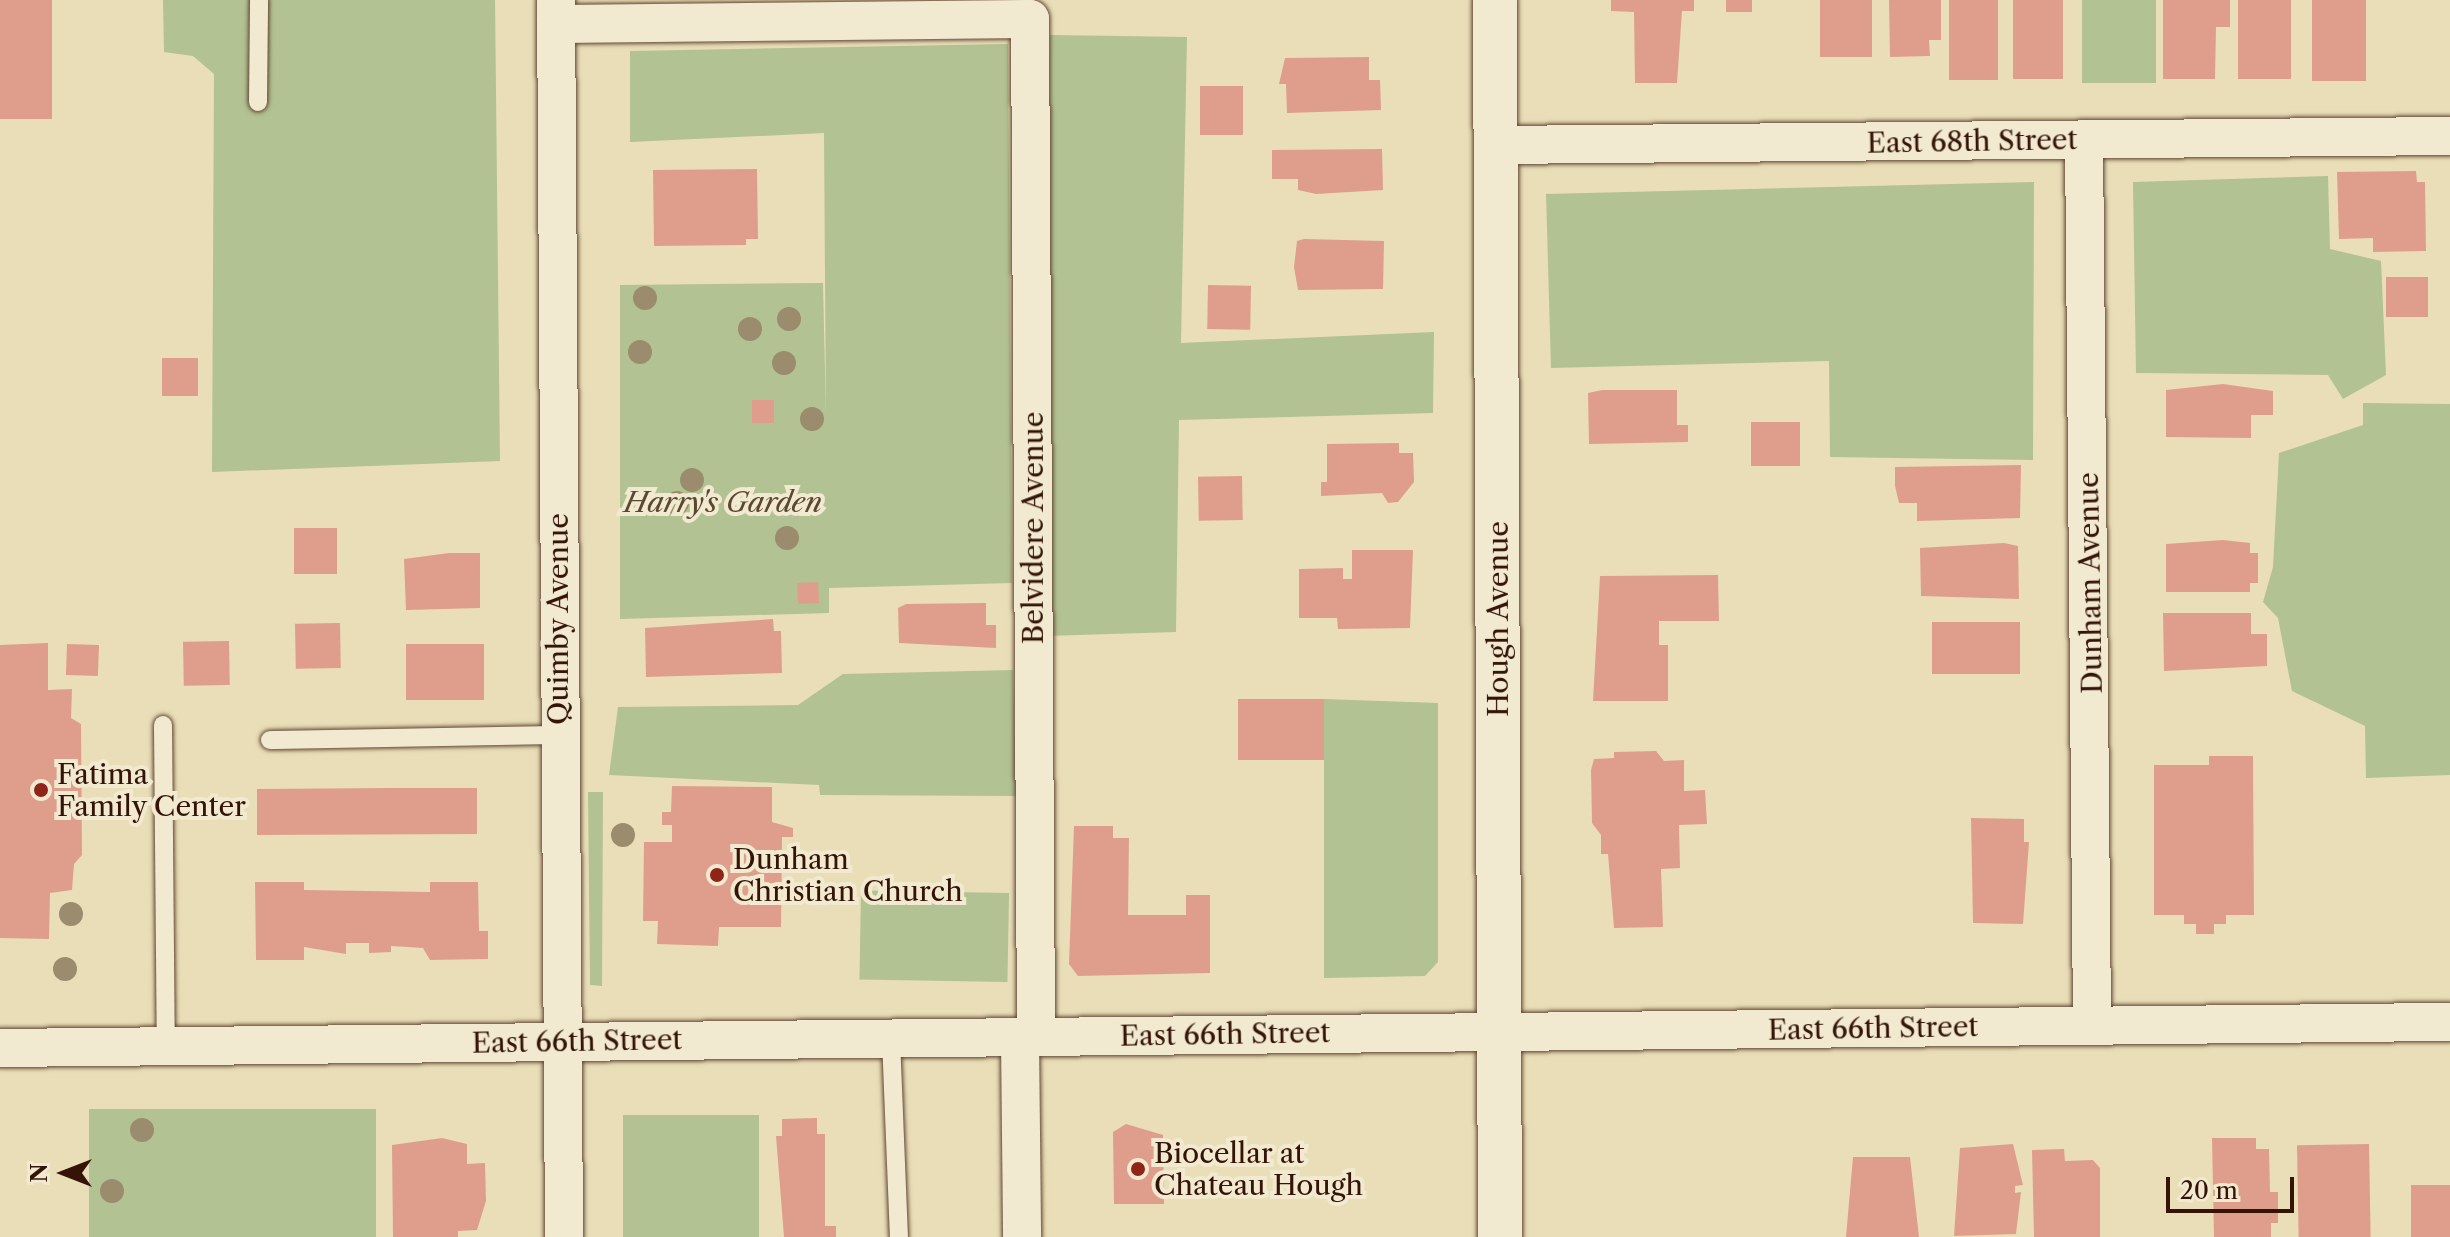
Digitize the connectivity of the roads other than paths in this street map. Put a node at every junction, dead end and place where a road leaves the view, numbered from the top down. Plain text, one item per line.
1 (259, 0) edge
2 (1495, 0) edge
3 (556, 12) edge
4 (258, 102) dead end
5 (2450, 136) edge
6 (2084, 140) junction
7 (1495, 145) junction
8 (163, 725) dead end
9 (559, 735) junction
10 (270, 740) dead end
11 (2450, 1022) edge
12 (2092, 1026) junction
13 (1497, 1030) junction
14 (1028, 1037) junction
15 (891, 1039) junction
16 (559, 1041) junction
17 (166, 1046) junction
18 (0, 1048) edge
19 (564, 1237) edge
20 (899, 1237) edge
21 (1022, 1237) edge
22 (1500, 1237) edge

1 - 4 lane
2 - 7 street, Hough Avenue
3 - 9 street, Quimby Avenue
3 - 14 street, Belvidere Avenue
5 - 6 street, East 68th Street
6 - 7 street, East 68th Street
6 - 12 street, Dunham Avenue
7 - 13 street, Hough Avenue
8 - 17 lane
9 - 10 lane
9 - 16 street, Quimby Avenue
11 - 12 street, East 66th Street
12 - 13 street, East 66th Street
13 - 14 street, East 66th Street
13 - 22 street, Hough Avenue
14 - 15 street, East 66th Street
14 - 21 street, Belvidere Avenue
15 - 16 street, East 66th Street
15 - 20 lane
16 - 17 street, East 66th Street
16 - 19 street, Quimby Avenue
17 - 18 street, East 66th Street

